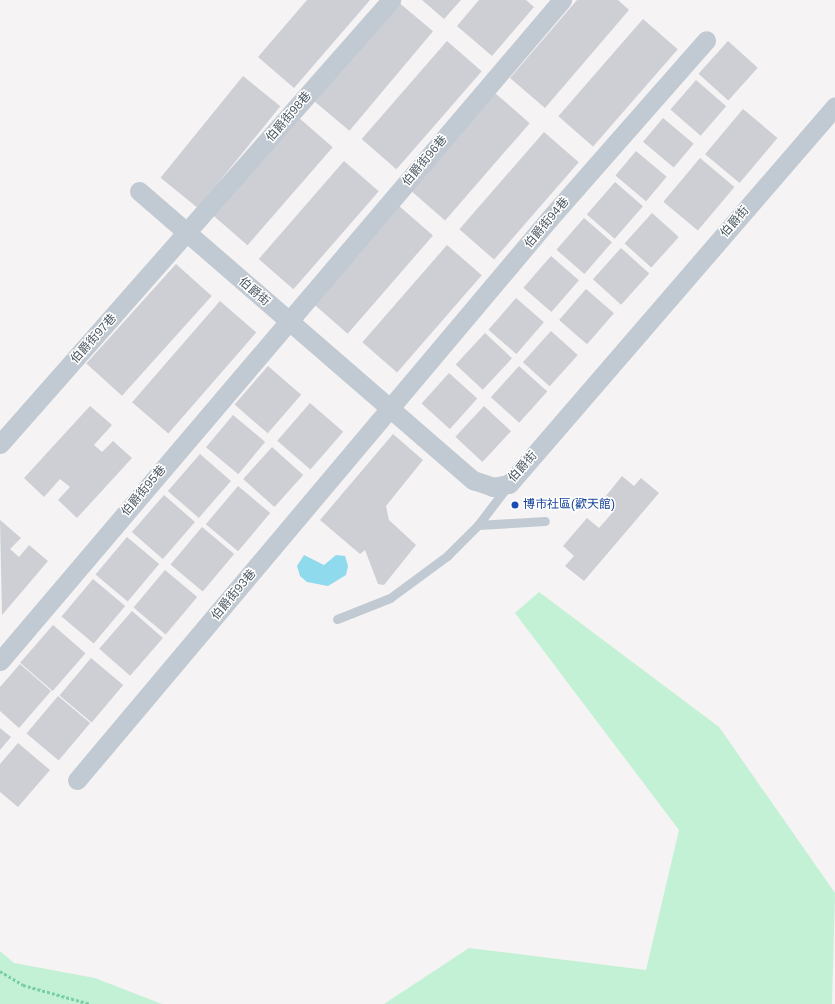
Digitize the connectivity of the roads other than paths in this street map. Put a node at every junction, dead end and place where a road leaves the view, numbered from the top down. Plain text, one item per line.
1 (391, 0) edge
2 (562, 0) edge
3 (706, 40) dead end
4 (835, 106) edge
5 (138, 191) dead end
6 (188, 234) junction
7 (289, 321) junction
8 (391, 410) junction
9 (0, 444) edge
10 (509, 484) junction
11 (545, 521) dead end
12 (478, 525) junction
13 (337, 618) dead end
14 (0, 661) edge
15 (77, 780) dead end

1 - 6 street, 伯爵街98巷
2 - 7 street, 伯爵街96巷
3 - 8 street, 伯爵街94巷
4 - 10 street, 伯爵街
5 - 6 street, 伯爵街
6 - 7 street, 伯爵街
6 - 9 street, 伯爵街97巷
7 - 8 street, 伯爵街
7 - 14 street, 伯爵街95巷
8 - 10 street, 伯爵街
8 - 15 street, 伯爵街93巷
10 - 12 lane
11 - 12 lane
12 - 13 lane

